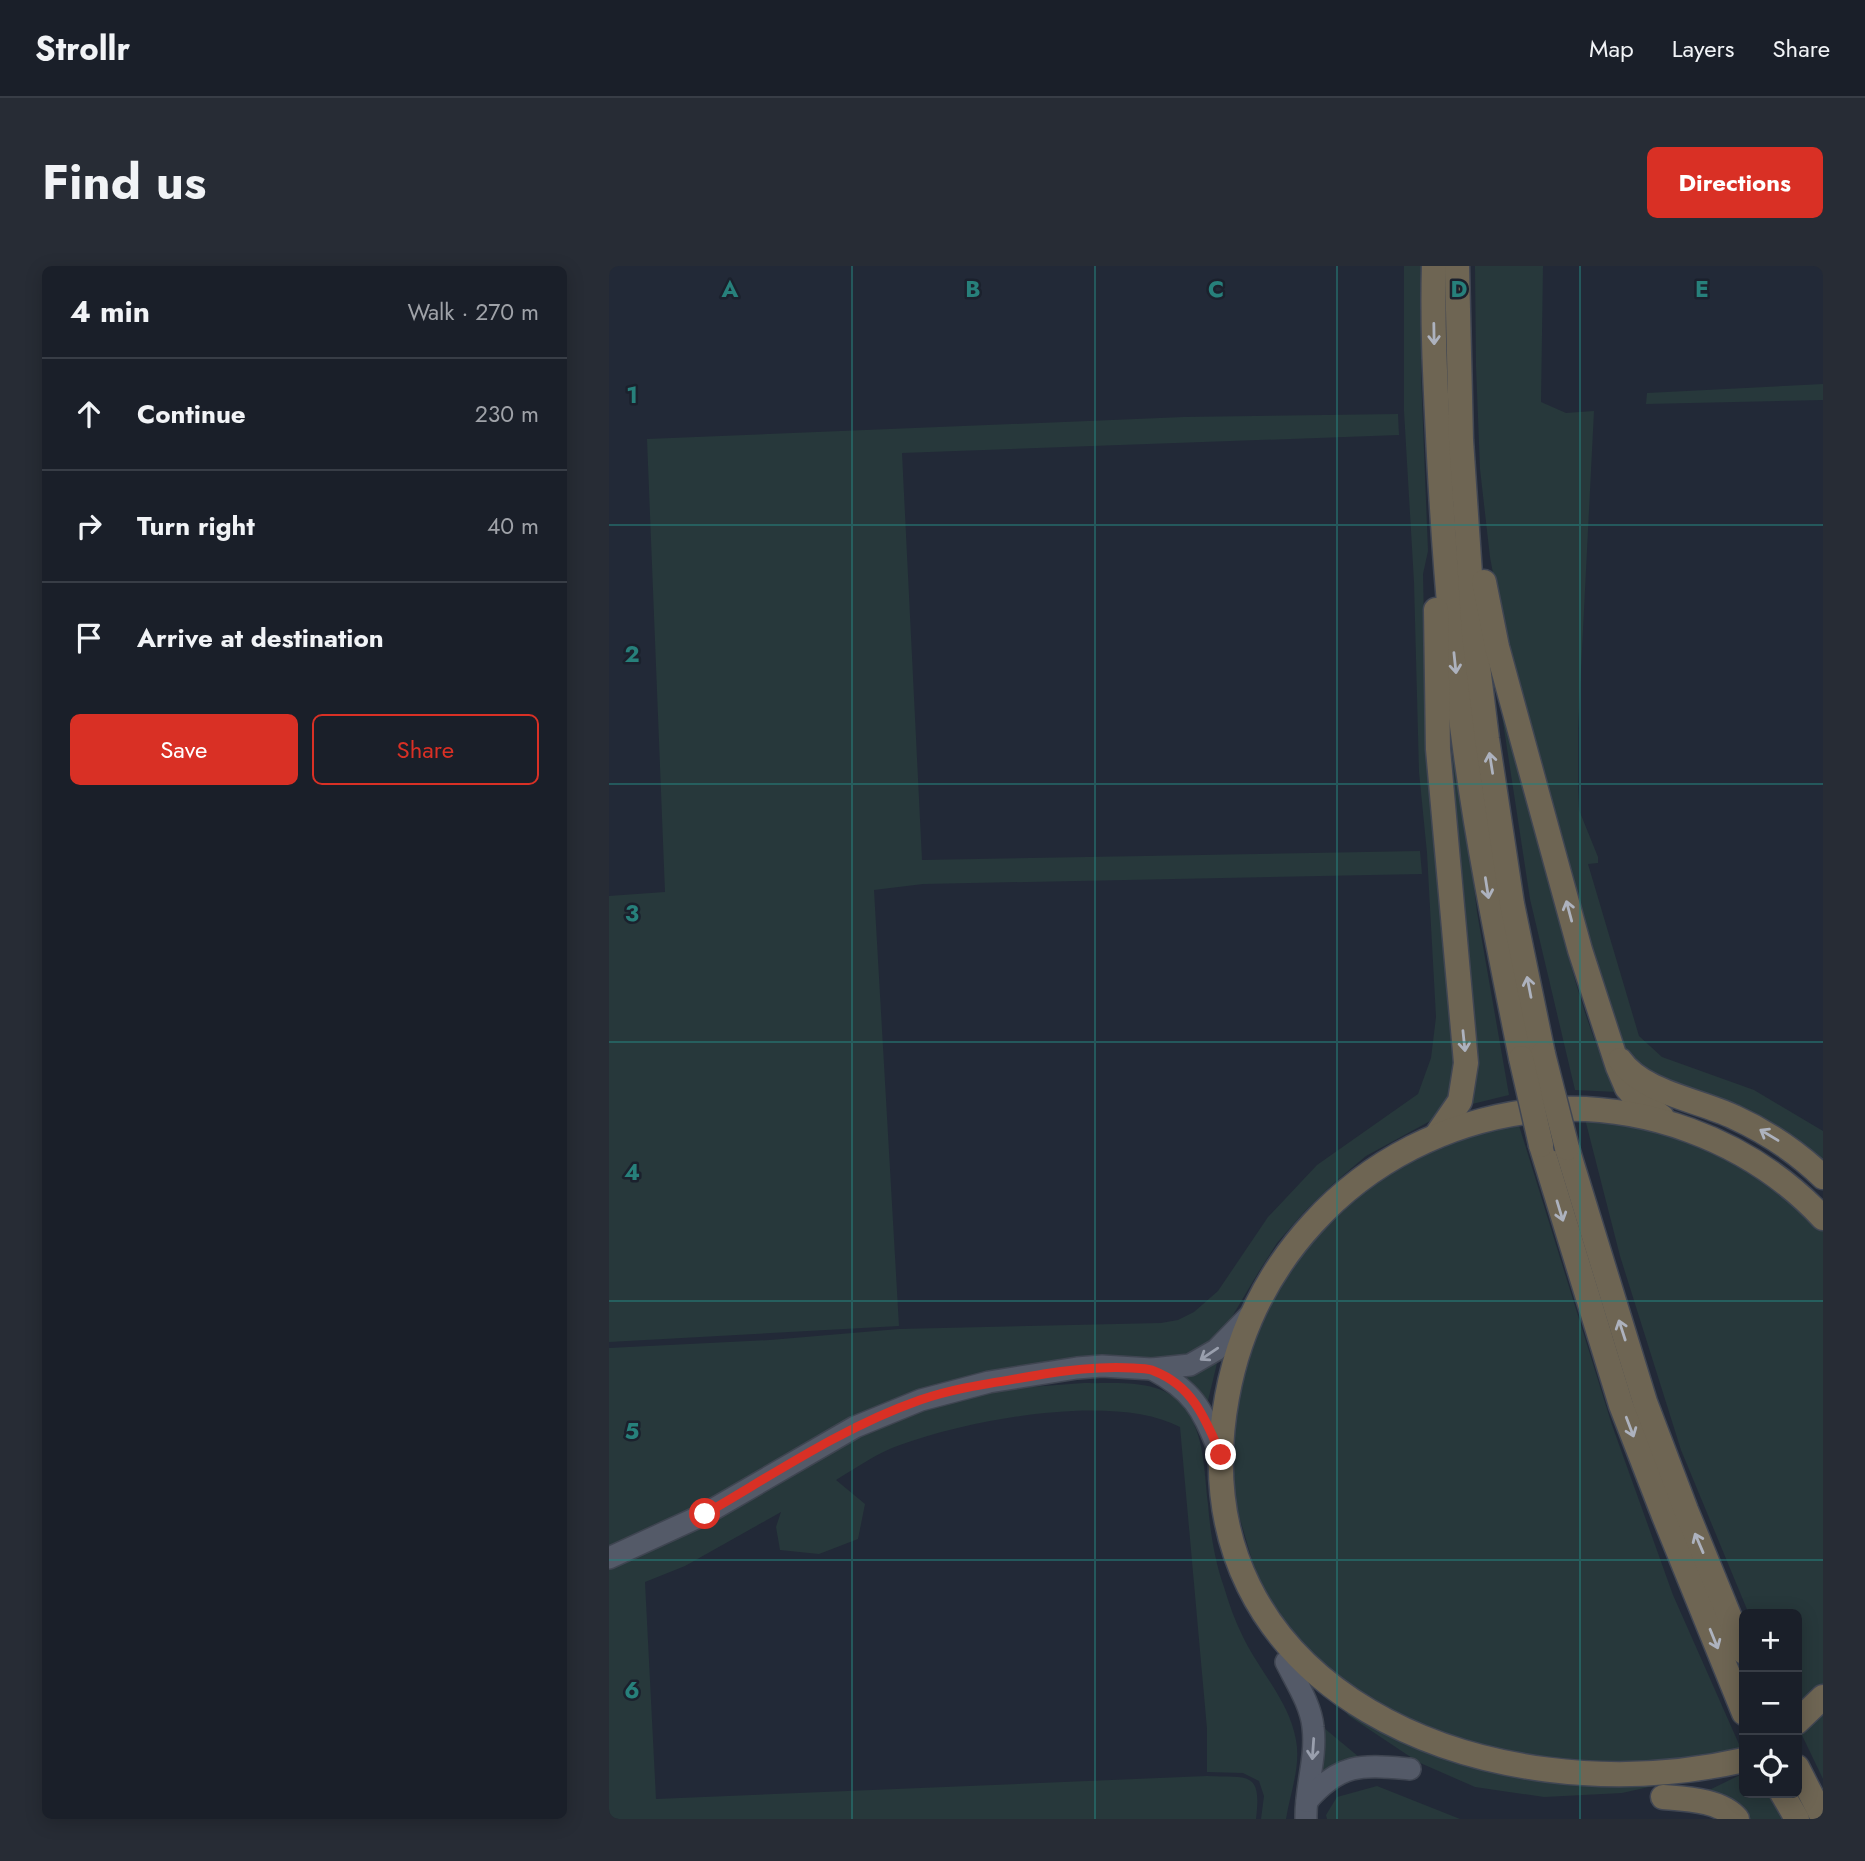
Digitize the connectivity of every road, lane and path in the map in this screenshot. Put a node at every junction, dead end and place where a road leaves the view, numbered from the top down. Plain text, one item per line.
1 (1434, 266) edge
2 (1457, 266) edge
3 (1461, 440) junction
4 (1444, 546) junction
5 (1611, 1046) junction
6 (1532, 1056) junction
7 (1672, 1124) junction
8 (1436, 1136) junction
9 (1823, 1177) edge
10 (1823, 1218) edge
11 (1253, 1313) junction
12 (1152, 1369) junction
13 (1221, 1455) junction
14 (609, 1558) edge
15 (1739, 1640) edge
16 (1286, 1662) junction
17 (1823, 1697) edge
18 (1739, 1701) edge
19 (1802, 1717) edge
20 (1338, 1720) dead end
21 (1369, 1744) dead end
22 (1739, 1762) edge
23 (1419, 1773) joint
24 (1802, 1791) edge
25 (1795, 1798) edge
26 (1307, 1810) edge
27 (1823, 1818) edge
28 (1737, 1819) edge
29 (1797, 1819) edge

1 -> 4 highway
2 - 3 highway
5 -> 3 highway
6 -> 3 highway
4 -> 6 highway
4 -> 8 highway
5 - 7 highway
9 -> 5 highway
15 -> 6 highway, bridge
6 -> 18 highway, bridge
7 - 8 highway
7 - 10 highway
8 - 11 highway
11 -> 12 main road
11 - 13 highway
12 - 13 main road
12 - 14 main road
13 - 16 highway
16 - 20 highway
16 -> 26 main road
17 - 19 highway
21 - 23 highway
22 - 28 highway
23 - 26 main road
24 - 27 highway
25 - 29 highway

